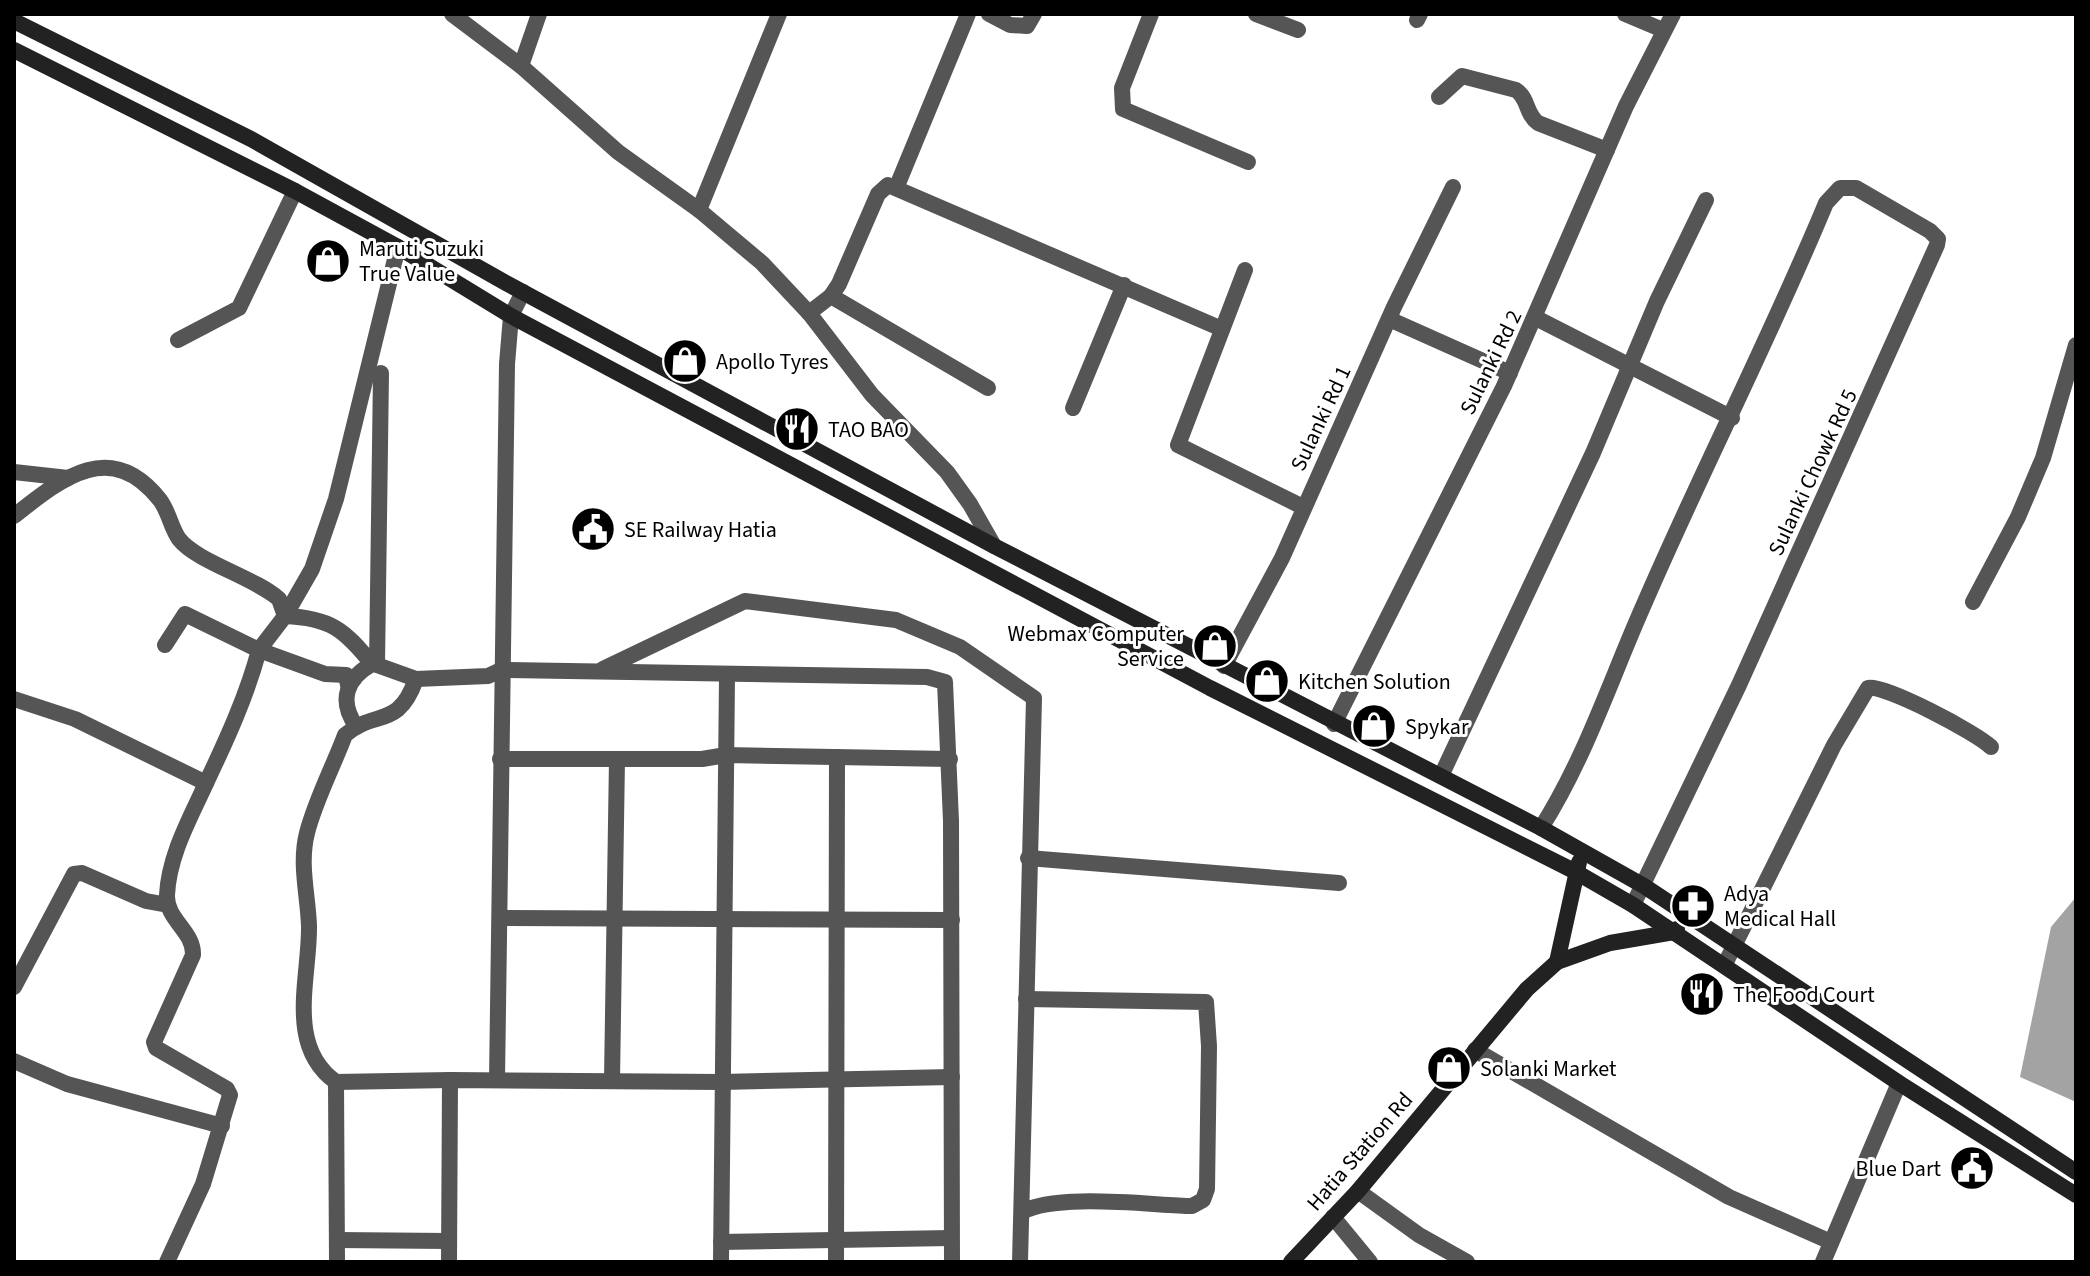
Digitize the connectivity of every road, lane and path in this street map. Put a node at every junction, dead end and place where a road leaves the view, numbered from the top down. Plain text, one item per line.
1 (452, 14) edge
2 (539, 14) edge
3 (779, 14) edge
4 (968, 14) edge
5 (989, 14) edge
6 (1034, 14) edge
7 (1151, 14) edge
8 (1256, 14) edge
9 (1625, 14) edge
10 (1673, 14) edge
11 (1644, 18) edge
12 (18, 19) edge
13 (1298, 30) dead end
14 (1663, 30) junction
15 (14, 50) edge
16 (521, 66) junction
17 (1439, 97) dead end
18 (1607, 150) junction
19 (1248, 162) dead end
20 (897, 186) junction
21 (1453, 187) dead end
22 (295, 191) junction
23 (1706, 200) dead end
24 (699, 210) junction
25 (398, 247) junction
26 (1245, 270) dead end
27 (1124, 285) junction
28 (523, 292) junction
29 (831, 296) junction
30 (809, 313) junction
31 (511, 316) junction
32 (1536, 318) junction
33 (1389, 319) junction
34 (1222, 329) junction
35 (178, 340) dead end
36 (2076, 345) edge
37 (1629, 365) junction
38 (381, 373) dead end
39 (1510, 373) junction
40 (988, 388) dead end
41 (1073, 408) dead end
42 (1732, 418) junction
43 (14, 472) edge
44 (70, 478) junction
45 (1303, 507) junction
46 (14, 516) edge
47 (994, 546) junction
48 (1973, 602) dead end
49 (285, 616) junction
50 (165, 645) dead end
51 (259, 650) junction
52 (374, 664) junction
53 (1224, 666) junction
54 (501, 670) junction
55 (599, 671) junction
56 (727, 677) junction
57 (416, 679) junction
58 (348, 685) junction
59 (14, 699) edge
60 (1334, 724) junction
61 (356, 726) junction
62 (1991, 747) dead end
63 (726, 755) junction
64 (837, 757) junction
65 (500, 759) junction
66 (617, 759) junction
67 (950, 759) junction
68 (1441, 776) junction
69 (206, 783) junction
70 (1541, 828) junction
71 (1584, 852) junction
72 (1028, 858) junction
73 (1574, 871) junction
74 (1339, 883) dead end
75 (1644, 886) junction
76 (168, 905) junction
77 (1633, 905) junction
78 (1688, 915) junction
79 (500, 918) junction
80 (612, 918) junction
81 (726, 919) junction
82 (952, 920) junction
83 (839, 921) junction
84 (1674, 932) junction
85 (1735, 945) junction
86 (1557, 962) junction
87 (1725, 964) junction
88 (14, 987) edge
89 (1026, 999) junction
90 (1475, 1050) junction
91 (14, 1061) edge
92 (952, 1077) junction
93 (450, 1080) junction
94 (497, 1080) junction
95 (612, 1080) junction
96 (835, 1080) junction
97 (336, 1082) junction
98 (721, 1082) junction
99 (1899, 1083) junction
100 (222, 1126) junction
101 (2076, 1172) edge
102 (1358, 1191) junction
103 (2076, 1195) edge
104 (1022, 1212) junction
105 (1333, 1217) junction
106 (951, 1238) junction
107 (337, 1240) junction
108 (837, 1240) junction
109 (448, 1241) junction
110 (721, 1242) junction
111 (1831, 1242) junction
112 (167, 1262) edge
113 (337, 1262) edge
114 (449, 1262) edge
115 (721, 1262) edge
116 (836, 1262) edge
117 (952, 1262) edge
118 (1020, 1262) edge
119 (1291, 1262) edge
120 (1370, 1262) edge
121 (1467, 1262) edge
122 (1823, 1262) edge

1 - 16 street
2 - 16 street
3 - 24 street
4 - 20 street
5 - 6 street
7 - 19 street
8 - 13 street
9 - 11 street
10 - 14 street, Sulanki Rd 2
11 - 14 street
12 - 28 main road
14 - 18 street, Sulanki Rd 2
15 - 22 main road
16 - 24 street
17 - 18 street
18 - 32 street, Sulanki Rd 2
20 - 27 street
20 - 29 street
21 - 33 street, Sulanki Rd 1
22 - 25 main road
22 - 35 street
23 - 37 street
24 - 30 street
25 - 31 main road
25 - 49 street
26 - 34 street
27 - 34 street
27 - 41 street
28 - 31 street
28 - 47 main road
29 - 30 street
29 - 40 street
30 - 47 street
31 - 54 street
31 - 73 main road
32 - 37 street
32 - 39 street, Sulanki Rd 2
33 - 39 street
33 - 45 street, Sulanki Rd 1
34 - 45 street
36 - 48 street
37 - 42 street
37 - 68 street
38 - 52 street
39 - 60 street, Sulanki Rd 2
42 - 70 street
42 - 75 street, Sulanki Chowk Rd 5
43 - 44 street
44 - 46 street
44 - 49 street
45 - 53 street, Sulanki Rd 1
47 - 53 main road
49 - 51 street
49 - 52 street
50 - 51 street
51 - 58 street
51 - 69 street
52 - 57 street
52 - 58 street
53 - 60 main road
54 - 55 street
54 - 57 street
54 - 65 street
55 - 56 street
55 - 72 street
56 - 63 street
56 - 67 street
57 - 61 street
58 - 61 street
59 - 69 street
60 - 68 main road
61 - 97 street
62 - 85 street
63 - 64 street
63 - 66 street
63 - 81 street
64 - 67 street
64 - 83 street
65 - 66 street
65 - 79 street
66 - 80 street
67 - 82 street
68 - 70 main road
69 - 76 street
70 - 71 main road
71 - 73 main road
71 - 75 main road
72 - 74 street
72 - 89 street
73 - 77 main road
73 - 86 main road
75 - 77 street, Sulanki Chowk Rd 5
75 - 78 main road
76 - 88 street
76 - 100 street
77 - 84 main road
78 - 84 main road
78 - 85 main road
79 - 80 street
79 - 94 street
80 - 81 street
80 - 95 street
81 - 83 street
81 - 98 street
82 - 83 street
82 - 92 street
83 - 96 street
84 - 86 main road
84 - 87 main road
85 - 87 street
85 - 101 main road
86 - 90 main road, Hatia Station Rd
87 - 99 main road
89 - 104 street
89 - 104 street
90 - 102 main road, Hatia Station Rd
90 - 111 street
91 - 100 street
92 - 96 street
92 - 106 street
93 - 94 street
93 - 97 street
93 - 109 street
94 - 95 street
95 - 98 street
96 - 98 street
96 - 108 street
97 - 107 street
98 - 110 street
99 - 103 main road
99 - 111 street
100 - 112 street
102 - 105 main road, Hatia Station Rd
102 - 121 street
104 - 118 street
105 - 119 main road, Hatia Station Rd
105 - 120 street
106 - 108 street
106 - 117 street
107 - 109 street
107 - 113 street
108 - 110 street
108 - 116 street
109 - 114 street
110 - 115 street
111 - 122 street

